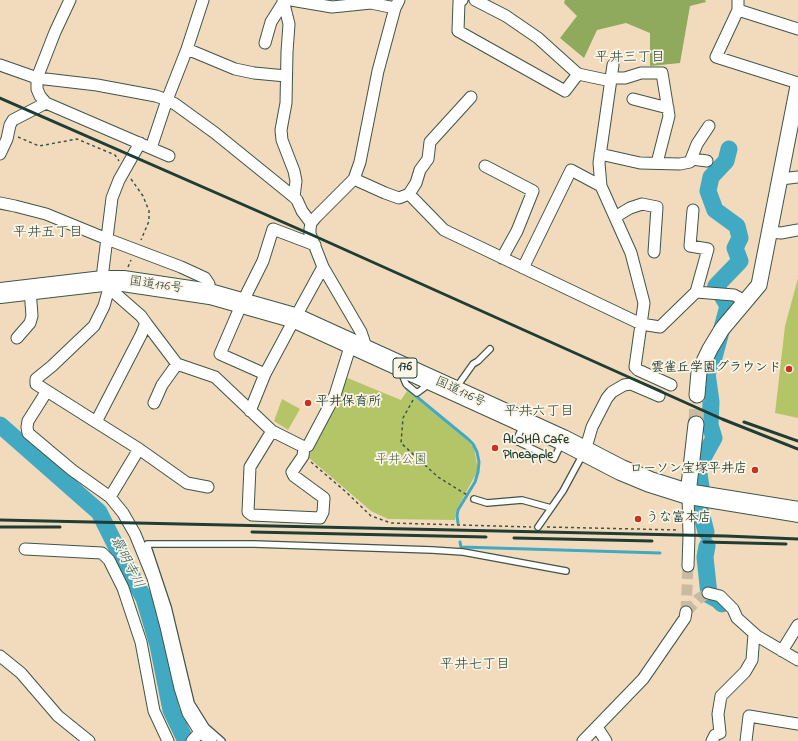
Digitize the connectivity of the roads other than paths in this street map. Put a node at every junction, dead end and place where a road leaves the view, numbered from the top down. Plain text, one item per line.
1 (70, 0) edge
2 (203, 0) edge
3 (462, 0) edge
4 (475, 0) edge
5 (285, 1) edge
6 (397, 4) edge
7 (738, 5) edge
8 (798, 29) edge
9 (265, 43) dead end
10 (187, 49) junction
11 (0, 64) edge
12 (613, 65) dead end
13 (578, 74) junction
14 (286, 76) junction
15 (37, 78) junction
16 (611, 79) junction
17 (798, 83) edge
18 (798, 86) edge
19 (471, 97) dead end
20 (633, 99) dead end
21 (167, 100) junction
22 (46, 103) junction
23 (668, 108) junction
24 (794, 124) edge
25 (709, 126) dead end
26 (140, 143) junction
27 (151, 148) junction
28 (0, 154) edge
29 (600, 154) junction
30 (170, 156) dead end
31 (692, 159) junction
32 (707, 161) dead end
33 (657, 163) junction
34 (485, 166) dead end
35 (798, 177) edge
36 (354, 179) junction
37 (780, 179) junction
38 (601, 186) junction
39 (409, 194) junction
40 (294, 196) junction
41 (0, 203) edge
42 (693, 210) dead end
43 (615, 217) junction
44 (311, 223) junction
45 (798, 230) edge
46 (770, 232) junction
47 (107, 239) junction
48 (315, 245) junction
49 (654, 252) dead end
50 (502, 258) junction
51 (323, 267) junction
52 (523, 268) junction
53 (112, 283) junction
54 (30, 289) junction
55 (696, 292) junction
56 (0, 293) edge
57 (210, 294) junction
58 (745, 301) junction
59 (242, 303) junction
60 (294, 318) junction
61 (146, 323) junction
62 (641, 324) junction
63 (17, 338) dead end
64 (359, 347) junction
65 (490, 349) dead end
66 (177, 364) junction
67 (266, 374) junction
68 (672, 385) dead end
69 (455, 390) junction
70 (47, 392) junction
71 (697, 395) tunnel mouth
72 (659, 396) dead end
73 (154, 403) dead end
74 (250, 411) junction
75 (96, 422) junction
76 (696, 424) tunnel mouth
77 (272, 430) junction
78 (139, 450) junction
79 (585, 451) junction
80 (304, 452) junction
81 (208, 487) dead end
82 (688, 494) junction
83 (110, 497) junction
84 (474, 499) dead end
85 (551, 508) junction
86 (798, 512) edge
87 (538, 527) road end
88 (25, 549) dead end
89 (688, 566) tunnel mouth
90 (566, 571) dead end
91 (708, 592) dead end
92 (686, 612) dead end
93 (798, 625) edge
94 (754, 634) junction
95 (782, 651) junction
96 (0, 656) edge
97 (798, 660) edge
98 (798, 724) edge
99 (597, 727) junction
100 (196, 737) edge
101 (715, 738) edge
102 (89, 741) edge
103 (168, 741) edge
104 (211, 741) edge
105 (222, 741) edge
106 (583, 741) edge
107 (606, 741) edge
108 (746, 741) edge

1 - 15 street
2 - 10 street
3 - 13 street
4 - 13 street
5 - 6 street
5 - 9 street
5 - 14 street
6 - 36 street
7 - 8 street
7 - 17 street
10 - 14 street
10 - 21 street
11 - 15 street
12 - 16 street
13 - 16 street
14 - 40 street
15 - 21 street
15 - 22 street
16 - 23 street
16 - 29 street
18 - 24 street
19 - 39 street
20 - 23 street
21 - 27 street
21 - 40 street
22 - 26 street
22 - 28 street
23 - 33 street
24 - 37 street
25 - 31 street
26 - 27 street
26 - 47 street
27 - 30 street
29 - 33 street
29 - 38 street
31 - 32 street
31 - 33 street
34 - 50 street
35 - 37 street
36 - 39 street
36 - 44 street
37 - 46 street
38 - 43 street
38 - 52 street
39 - 50 street
40 - 44 street
41 - 47 street
42 - 55 street
43 - 49 street
43 - 62 street
44 - 48 street
45 - 46 street
46 - 58 street
47 - 53 street
47 - 57 street
48 - 51 street
48 - 59 street
50 - 52 street
51 - 60 street
51 - 64 street
52 - 62 street
53 - 54 highway, 国道176号 / 176
53 - 57 highway, 国道176号 / 176
53 - 61 street
53 - 70 street
54 - 56 highway, 国道176号 / 176
54 - 63 street
55 - 58 street
55 - 62 street
57 - 59 highway, 国道176号 / 176
58 - 71 street
59 - 60 highway, 国道176号 / 176
59 - 67 street
60 - 64 highway, 国道176号 / 176
60 - 67 street
61 - 66 street
61 - 75 street
62 - 68 street
64 - 69 highway, 国道176号 / 176
64 - 80 street
65 - 69 lane
66 - 73 street
66 - 74 street
67 - 74 street
69 - 79 highway, 国道176号 / 176
70 - 75 street
70 - 83 street
72 - 79 street
74 - 77 street
75 - 78 street
76 - 82 street
77 - 80 street
77 - 80 street
78 - 81 street
78 - 83 street
79 - 82 highway, 国道176号 / 176
79 - 85 lane
82 - 86 highway, 国道176号 / 176
82 - 89 street
83 - 100 street
84 - 85 lane
85 - 87 lane
88 - 103 street
90 - 105 lane
91 - 94 street
92 - 99 street
93 - 95 street
94 - 95 street
94 - 101 street
95 - 97 street
96 - 102 street
98 - 108 street
99 - 106 street
99 - 107 street
100 - 104 street

